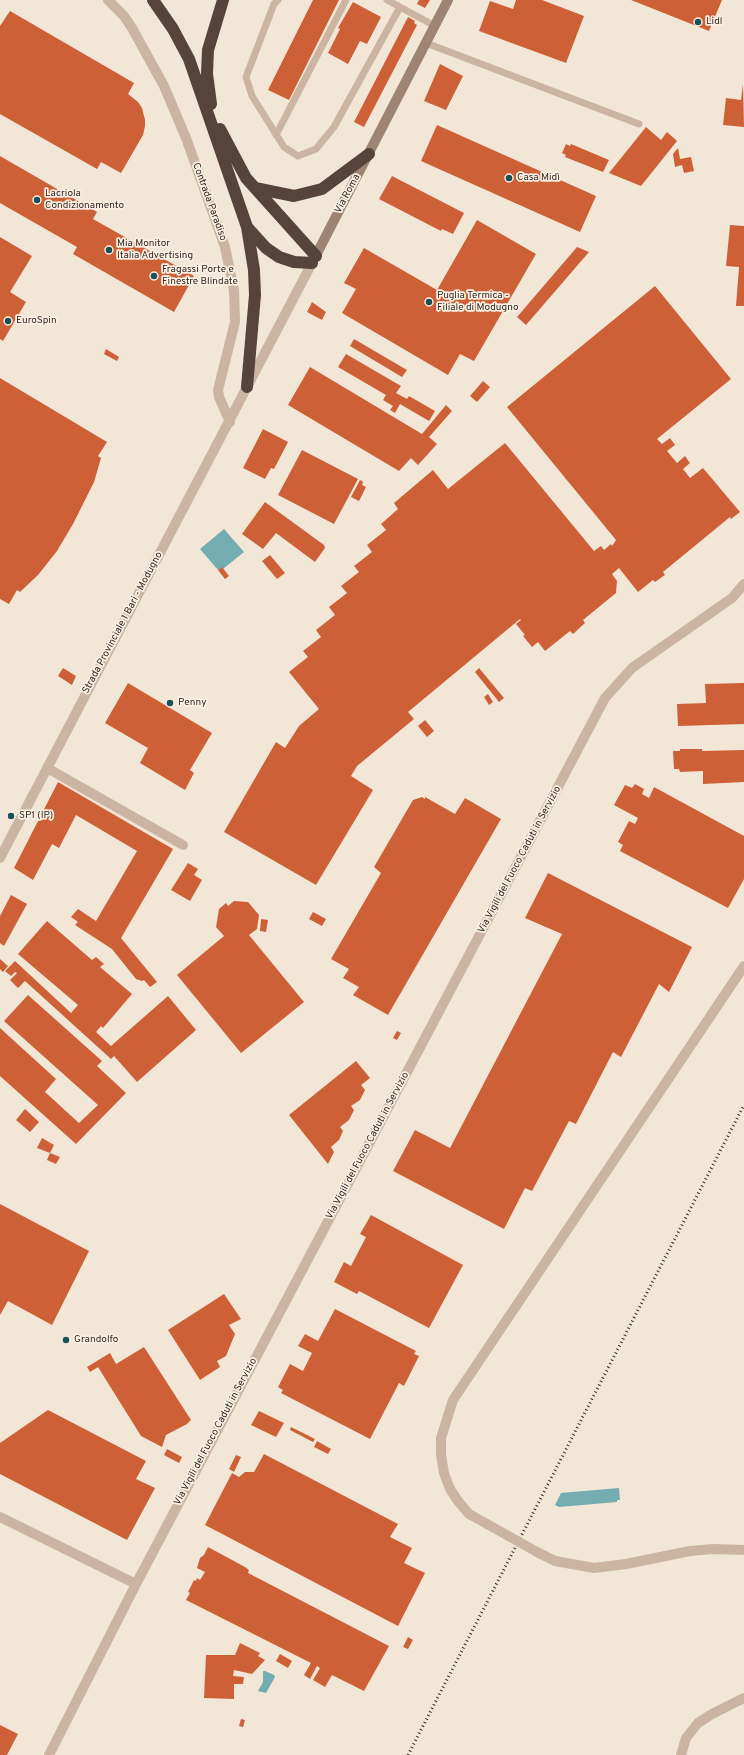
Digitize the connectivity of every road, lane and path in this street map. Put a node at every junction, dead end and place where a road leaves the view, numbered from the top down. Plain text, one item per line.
1 (108, 0) edge
2 (153, 0) edge
3 (223, 0) edge
4 (278, 0) edge
5 (346, 0) edge
6 (387, 0) edge
7 (448, 0) edge
8 (400, 7) junction
9 (435, 26) junction
10 (426, 44) junction
11 (639, 124) dead end
12 (276, 135) junction
13 (369, 154) junction
14 (255, 188) junction
15 (246, 227) junction
16 (314, 260) junction
17 (247, 387) junction
18 (230, 422) junction
19 (744, 584) edge
20 (47, 768) junction
21 (183, 846) dead end
22 (0, 858) edge
23 (744, 966) edge
24 (0, 1516) edge
25 (744, 1550) edge
26 (136, 1584) junction
27 (744, 1698) edge
28 (49, 1755) edge
29 (681, 1755) edge

1 - 18 street, Contrada Paradiso
2 - 15 highway
3 - 14 highway
4 - 12 lane
5 - 12 lane
6 - 8 lane
7 - 9 main road, Via Roma
8 - 9 lane
8 - 12 lane
9 - 10 main road, Via Roma
10 - 11 lane
10 - 13 main road, Via Roma
13 - 14 highway
13 - 16 main road, Via Roma
14 - 16 highway
15 - 16 highway
15 - 17 highway
16 - 17 street, Via Roma
17 - 18 street, Strada Provinciale 1 Bari - Modugno
18 - 20 street, Strada Provinciale 1 Bari - Modugno
19 - 26 street, Via Vigili del Fuoco Caduti in Servizio
20 - 21 street
20 - 22 street, Strada Provinciale 1 Bari - Modugno
23 - 25 street, bridge
24 - 26 street
26 - 28 street, Via Vigili del Fuoco Caduti in Servizio
27 - 29 street

